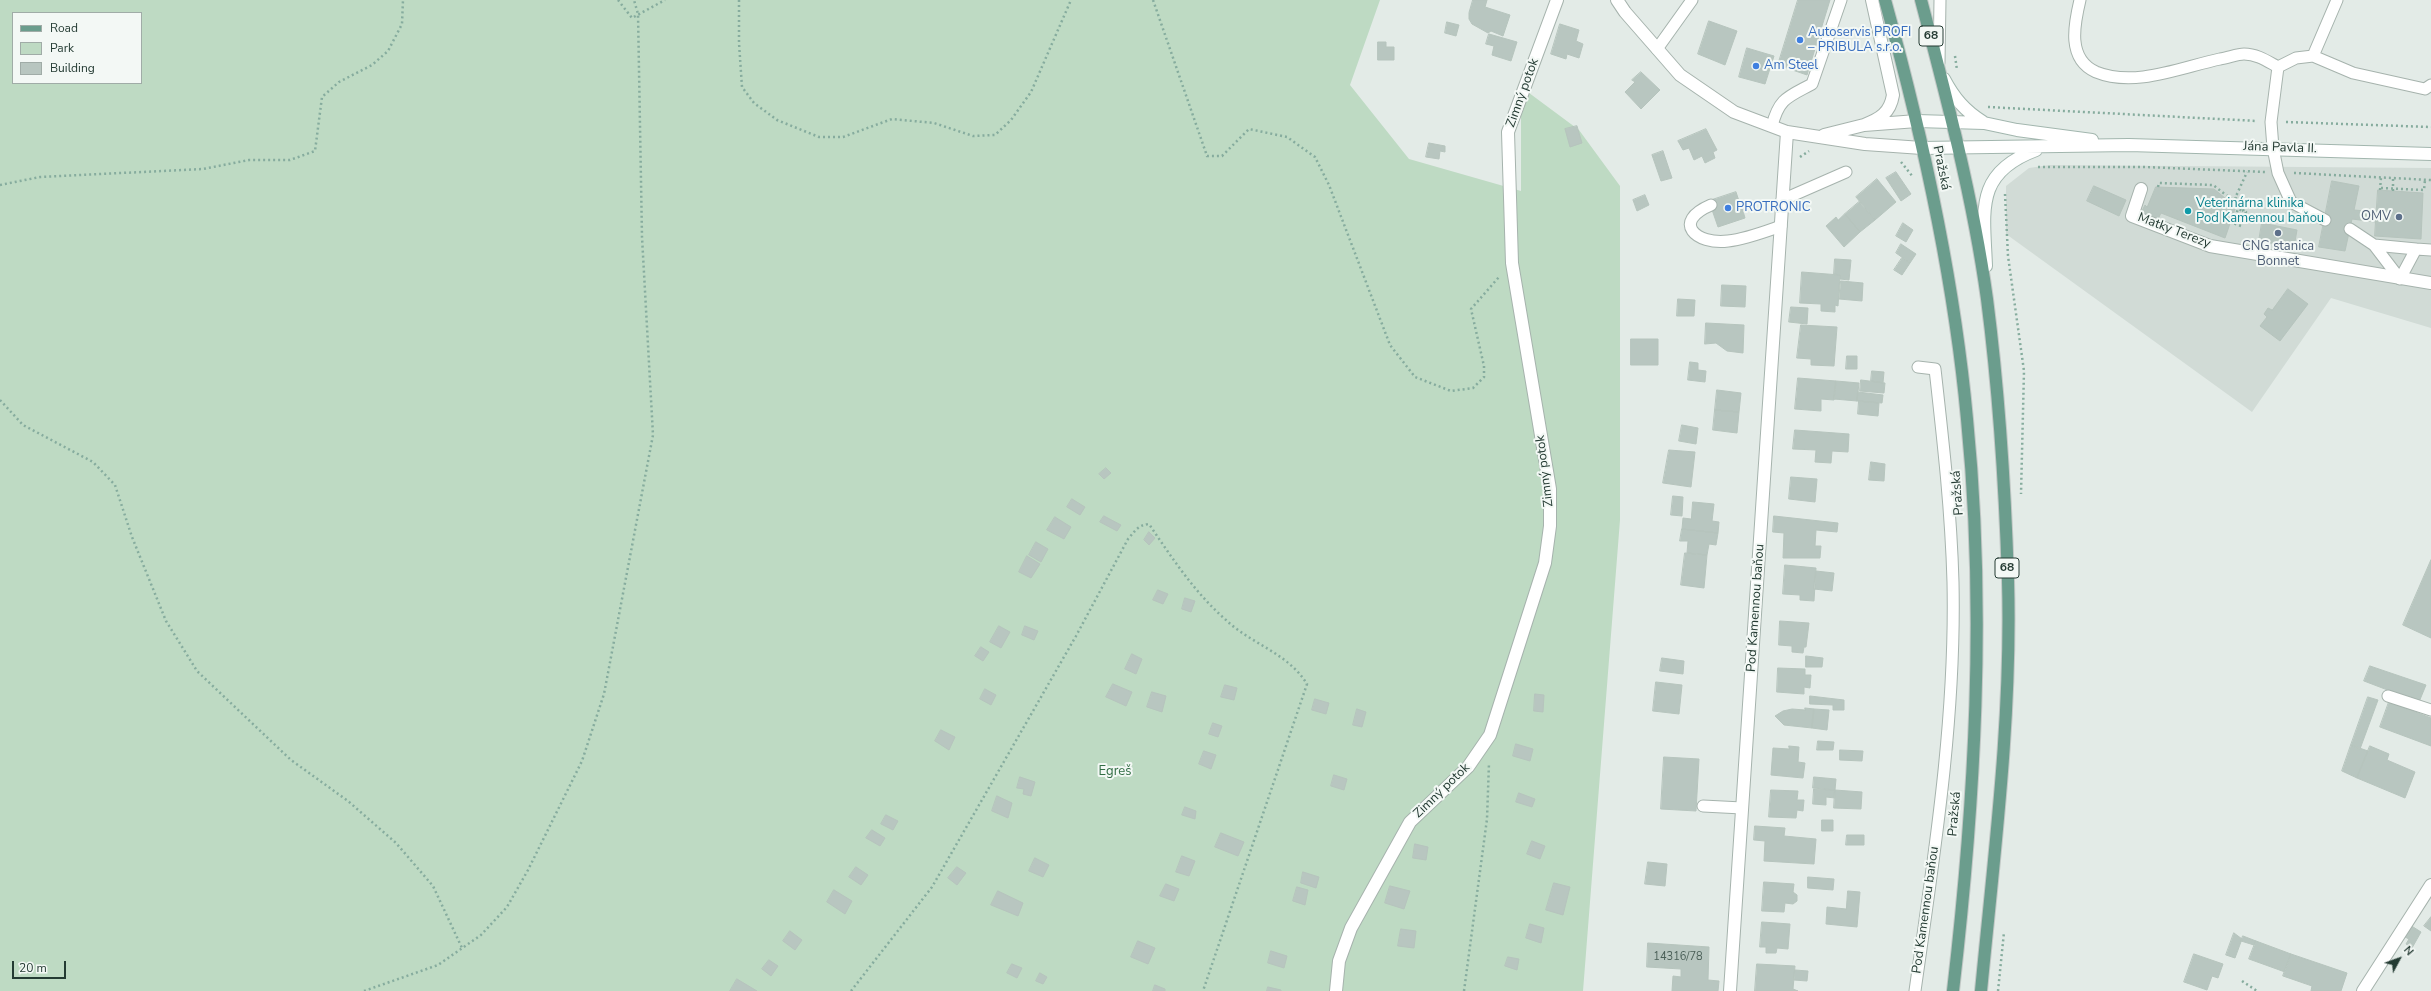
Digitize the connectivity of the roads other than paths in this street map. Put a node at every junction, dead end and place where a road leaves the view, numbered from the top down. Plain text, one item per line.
1 (1557, 0) edge
2 (1617, 0) edge
3 (1692, 0) edge
4 (1841, 0) edge
5 (1872, 0) edge
6 (1885, 0) edge
7 (1922, 0) edge
8 (1940, 0) edge
9 (2080, 0) edge
10 (2337, 0) edge
11 (1657, 49) junction
12 (2313, 56) junction
13 (2278, 67) junction
14 (1940, 71) junction
15 (2431, 85) edge
16 (1917, 121) junction
17 (1954, 121) junction
18 (1984, 123) junction
19 (1864, 125) junction
20 (1772, 126) junction
21 (1787, 132) junction
22 (1817, 136) junction
23 (2129, 145) junction
24 (1958, 147) junction
25 (2045, 147) junction
26 (1922, 148) junction
27 (2273, 148) junction
28 (2431, 154) edge
29 (1846, 172) dead end
30 (2141, 190) dead end
31 (1782, 200) junction
32 (1711, 206) dead end
33 (2324, 220) dead end
34 (1781, 226) junction
35 (2350, 229) dead end
36 (2374, 245) junction
37 (2416, 249) junction
38 (2431, 250) edge
39 (2400, 279) junction
40 (2431, 283) edge
41 (1987, 297) junction
42 (1918, 367) dead end
43 (2388, 696) dead end
44 (2431, 710) edge
45 (1703, 806) dead end
46 (1742, 808) junction
47 (2431, 885) edge
48 (1336, 991) edge
49 (1730, 991) edge
50 (1914, 991) edge
51 (1953, 991) edge
52 (1981, 991) edge
53 (2363, 991) edge

1 - 48 street, Zimný potok
2 - 11 street
3 - 11 lane
4 - 20 lane
5 - 19 street
6 - 16 main road, Pražská / 68
7 - 14 main road, Pražská / 68
8 - 14 lane
9 - 13 lane
10 - 12 lane
11 - 20 street
12 - 13 lane
12 - 15 lane
13 - 27 lane
14 - 17 main road, Pražská / 68
14 - 18 street
16 - 17 street
16 - 19 street
16 - 26 main road, Pražská / 68
17 - 18 street
17 - 24 main road, Pražská / 68
18 - 23 street, Jána Pavla II.
19 - 22 street
20 - 21 street
21 - 22 street
21 - 31 street, Pod Kamennou baňou
22 - 26 street
23 - 25 street, Jána Pavla II.
23 - 27 street, Jána Pavla II.
24 - 25 street, Jána Pavla II.
24 - 26 street, Jána Pavla II.
24 - 41 main road, Pražská / 68
25 - 41 street
26 - 51 main road, Pražská / 68
27 - 28 street, Jána Pavla II.
27 - 33 lane
29 - 31 lane
30 - 39 street, Matky Terezy
31 - 34 street, Pod Kamennou baňou
32 - 34 lane
34 - 46 street, Pod Kamennou baňou
35 - 36 lane
36 - 37 lane
36 - 39 lane
37 - 38 lane
37 - 39 lane
39 - 40 street, Matky Terezy
41 - 52 main road, Pražská / 68
42 - 50 lane, Pod Kamennou baňou
43 - 44 lane
45 - 46 lane
46 - 49 street, Pod Kamennou baňou
47 - 53 street

